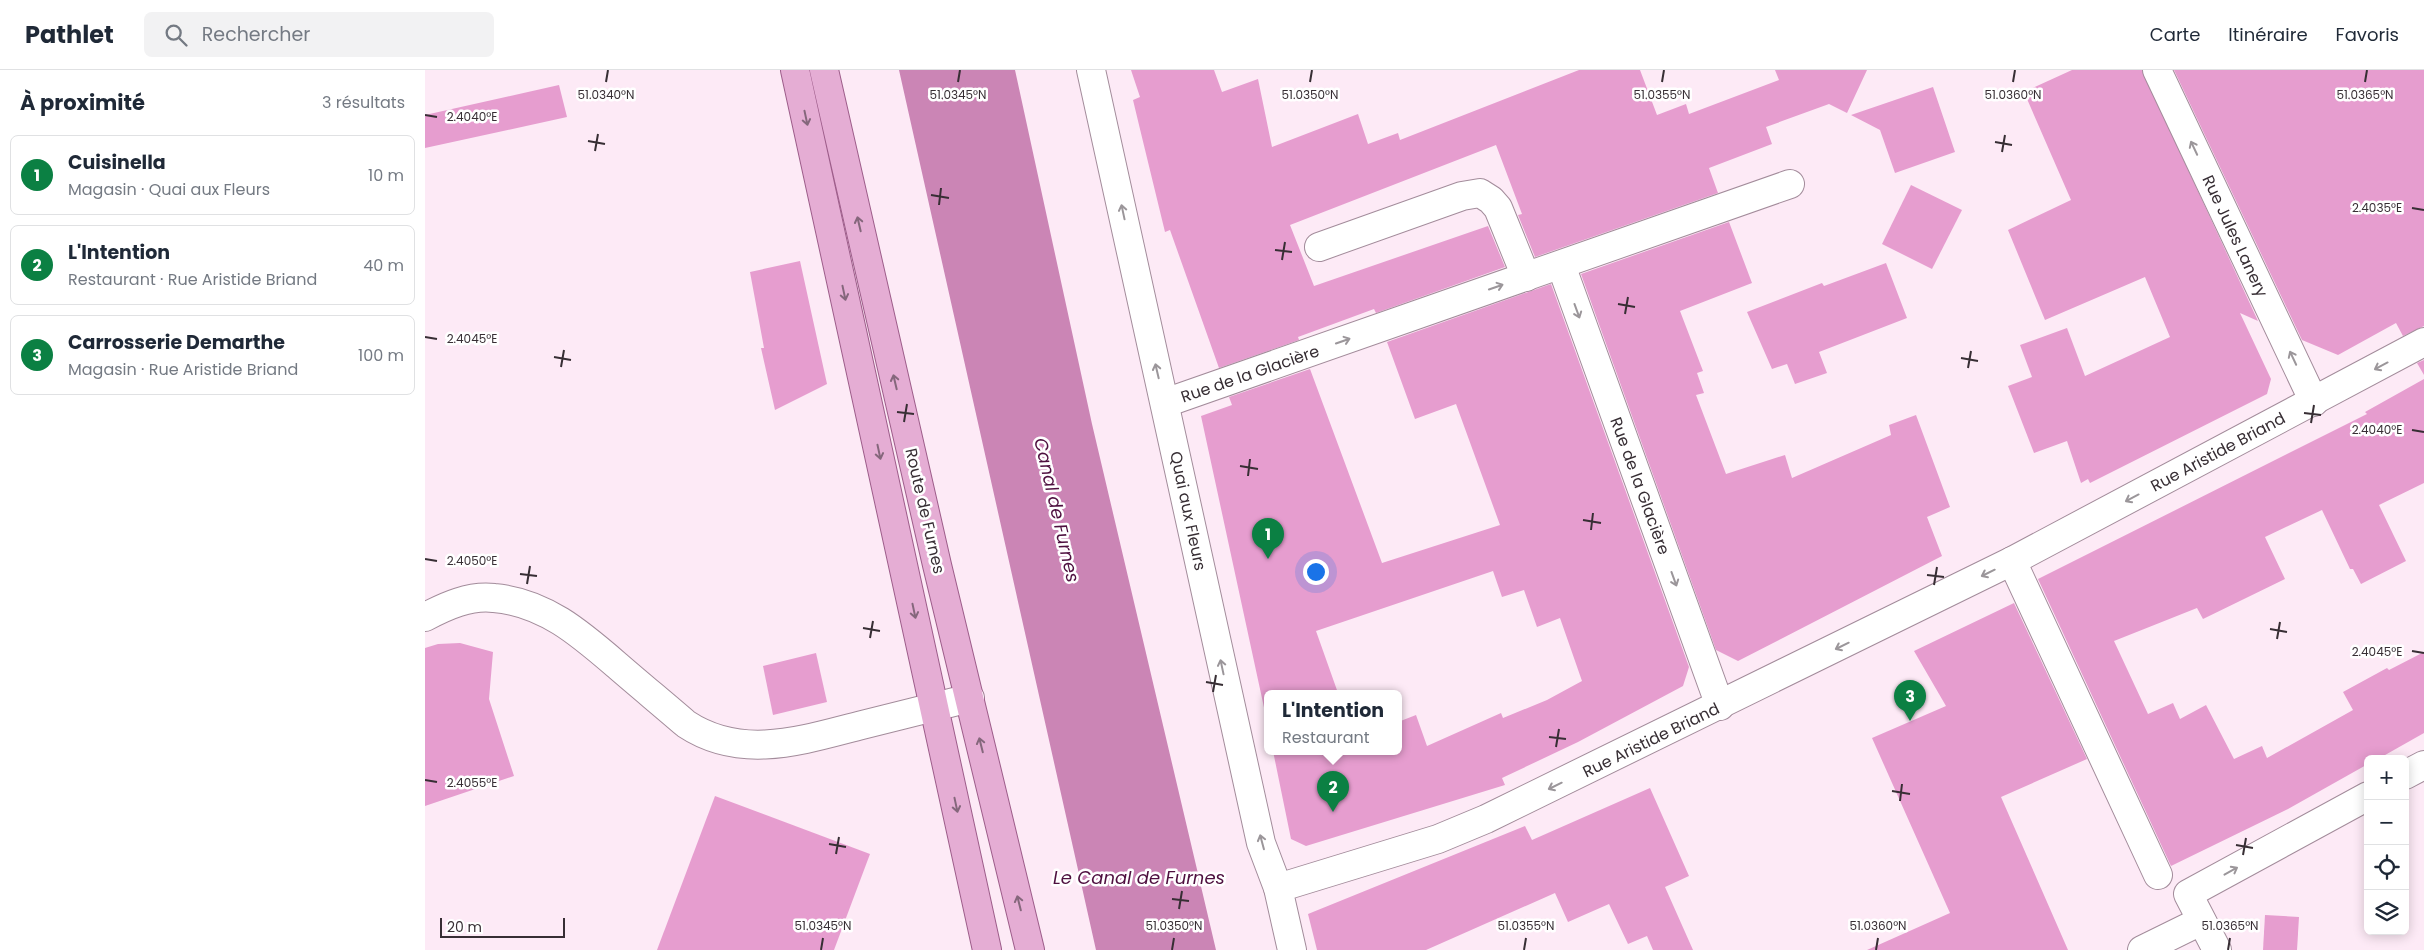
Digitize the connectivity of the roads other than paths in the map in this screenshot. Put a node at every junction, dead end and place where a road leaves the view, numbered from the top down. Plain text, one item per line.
1 (795, 70) edge
2 (824, 70) edge
3 (1091, 70) edge
4 (2157, 70) edge
5 (1790, 184) dead end
6 (1319, 247) dead end
7 (1561, 265) junction
8 (1526, 277) junction
9 (2424, 342) edge
10 (2314, 402) junction
11 (1165, 403) junction
12 (2012, 561) junction
13 (425, 617) edge
14 (970, 698) junction
15 (935, 706) junction
16 (1720, 706) junction
17 (2424, 765) edge
18 (2409, 773) edge
19 (2364, 798) edge
20 (2158, 875) dead end
21 (1278, 888) junction
22 (2201, 921) junction
23 (2216, 949) edge
24 (987, 950) edge
25 (1030, 950) edge
26 (1292, 950) edge
27 (2142, 950) edge

1 -> 15 main road, Route de Furnes
14 -> 2 main road, Route de Furnes
11 -> 3 street, Quai aux Fleurs
10 -> 4 street, Rue Jules Lanery
5 - 7 street, Rue de la Glacière
6 - 8 street
7 - 8 street, Rue de la Glacière
7 -> 16 street, Rue de la Glacière
11 -> 8 street, Rue de la Glacière
9 -> 10 street, Rue Aristide Briand
10 -> 12 street, Rue Aristide Briand
21 -> 11 street, Quai aux Fleurs
12 -> 16 street, Rue Aristide Briand
12 - 20 street
13 - 15 street
14 - 15 street
25 -> 14 main road, Route de Furnes
15 -> 24 main road, Route de Furnes
16 -> 21 street, Rue Aristide Briand
17 - 18 street
22 -> 19 street
21 - 26 street, Quai aux Fleurs
22 - 23 street
22 - 27 street

